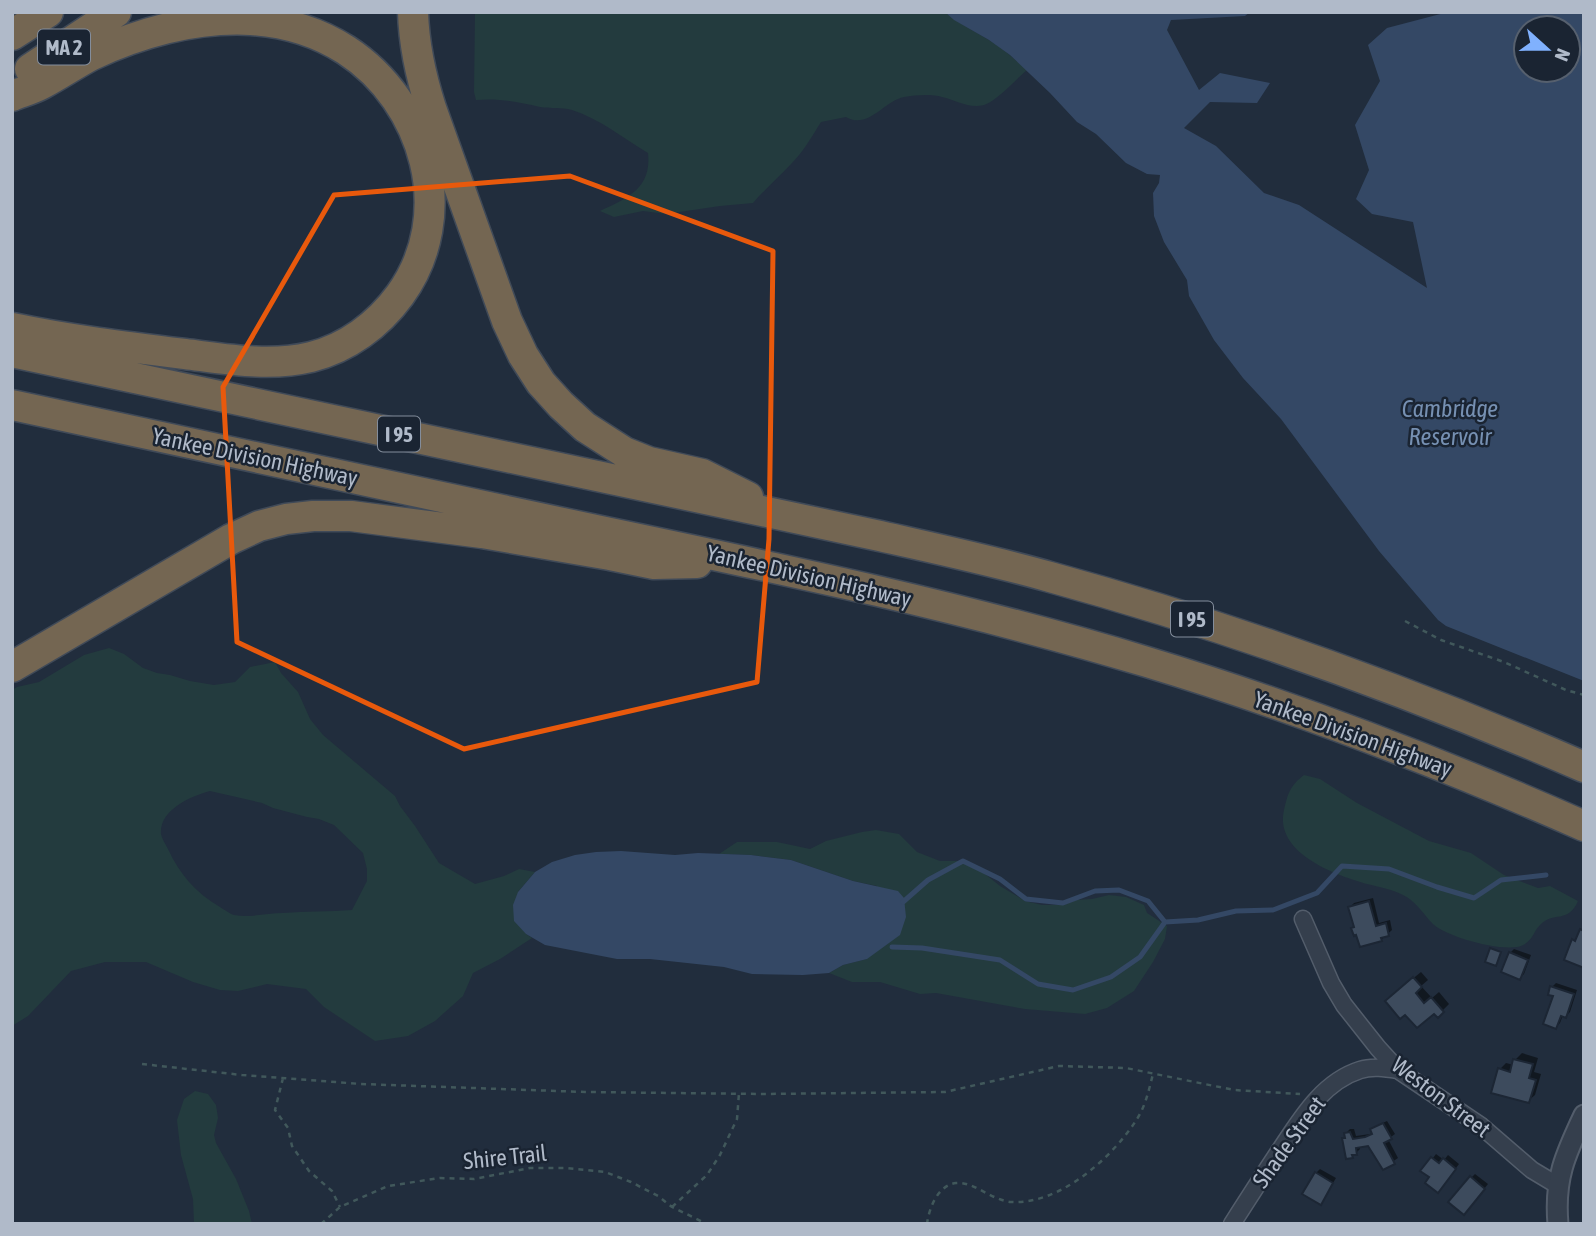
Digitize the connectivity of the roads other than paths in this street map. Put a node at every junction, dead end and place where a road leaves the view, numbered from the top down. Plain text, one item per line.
1 (48, 12) edge
2 (116, 12) edge
3 (413, 12) edge
4 (12, 35) edge
5 (12, 81) edge
6 (12, 96) edge
7 (12, 328) edge
8 (12, 352) edge
9 (12, 405) edge
10 (786, 516) junction
11 (746, 562) junction
12 (12, 667) edge
13 (1584, 767) edge
14 (1584, 825) edge
15 (1303, 919) dead end
16 (1398, 1070) junction
17 (1584, 1115) edge
18 (1557, 1185) junction
19 (1232, 1224) edge
20 (1558, 1224) edge

1 - 4 highway, MA 2
2 - 5 highway, MA 2
3 - 10 highway
6 - 7 highway
8 - 10 highway, I 95
9 - 11 highway, Yankee Division Highway / I 95
10 - 13 highway, I 95
11 - 12 highway
11 - 14 highway, Yankee Division Highway / I 95
15 - 16 street, Weston Street
16 - 18 street, Weston Street
16 - 19 street, Shade Street
17 - 18 street
18 - 20 street

